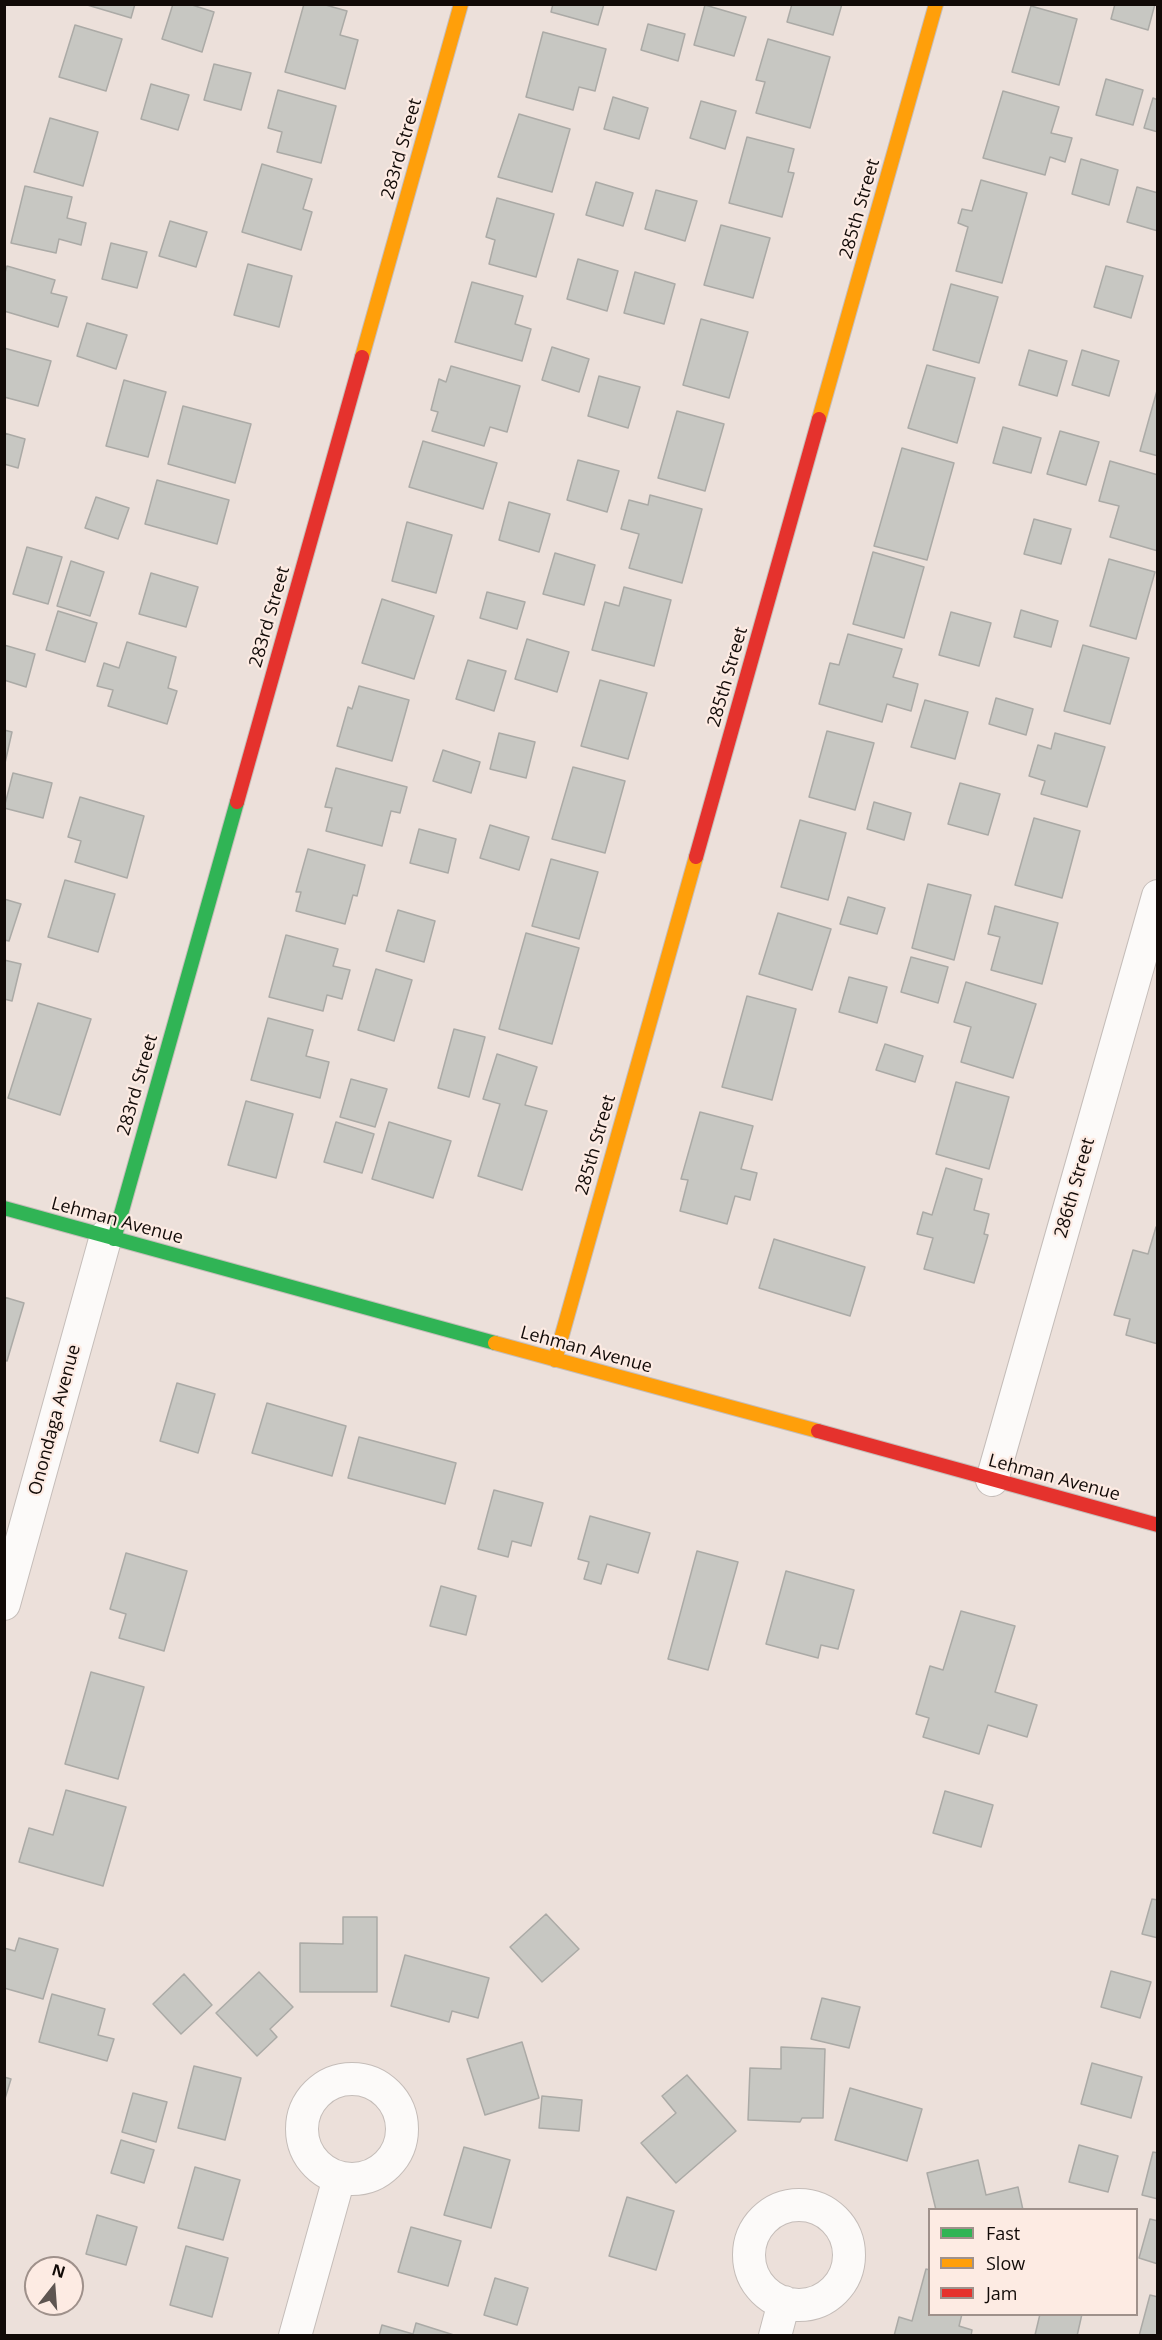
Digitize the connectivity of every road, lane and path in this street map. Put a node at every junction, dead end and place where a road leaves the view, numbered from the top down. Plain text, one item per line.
1 (461, 4) edge
2 (936, 4) edge
3 (1158, 896) edge
4 (4, 1208) edge
5 (110, 1238) junction
6 (555, 1360) junction
7 (992, 1480) junction
8 (1158, 1525) edge
9 (4, 1604) edge
10 (339, 2178) dead end
11 (784, 2302) dead end
12 (295, 2336) edge
13 (775, 2336) edge

1 - 5 street, 283rd Street
2 - 6 street, 285th Street
3 - 7 street, 286th Street
4 - 5 street, Lehman Avenue
5 - 6 street, Lehman Avenue
5 - 9 street, Onondaga Avenue
6 - 7 street, Lehman Avenue
7 - 8 street, Lehman Avenue
10 - 12 street
11 - 13 street

